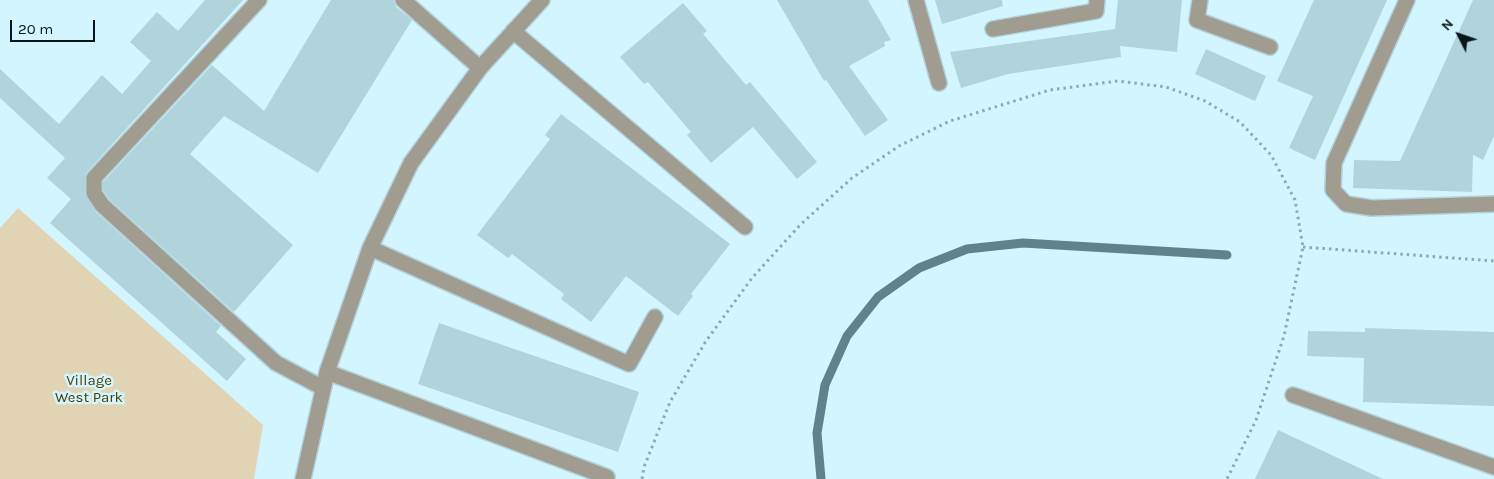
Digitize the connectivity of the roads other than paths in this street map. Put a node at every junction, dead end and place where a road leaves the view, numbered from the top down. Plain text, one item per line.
1 (258, 0) edge
2 (403, 0) edge
3 (542, 0) edge
4 (916, 0) edge
5 (1097, 0) edge
6 (1200, 0) edge
7 (1407, 0) edge
8 (993, 29) dead end
9 (513, 31) junction
10 (1270, 47) dead end
11 (480, 68) junction
12 (939, 83) dead end
13 (1494, 204) edge
14 (745, 227) dead end
15 (370, 248) junction
16 (655, 317) dead end
17 (327, 372) junction
18 (322, 388) junction
19 (1293, 396) dead end
20 (1494, 467) edge
21 (607, 477) dead end
22 (304, 479) edge

1 - 18 street
2 - 11 street
3 - 9 street
4 - 12 street
5 - 8 street
6 - 10 street
7 - 13 street
9 - 11 street
9 - 14 street
11 - 15 street
15 - 16 street
15 - 17 street
17 - 18 street
17 - 21 street
18 - 22 street
19 - 20 street

